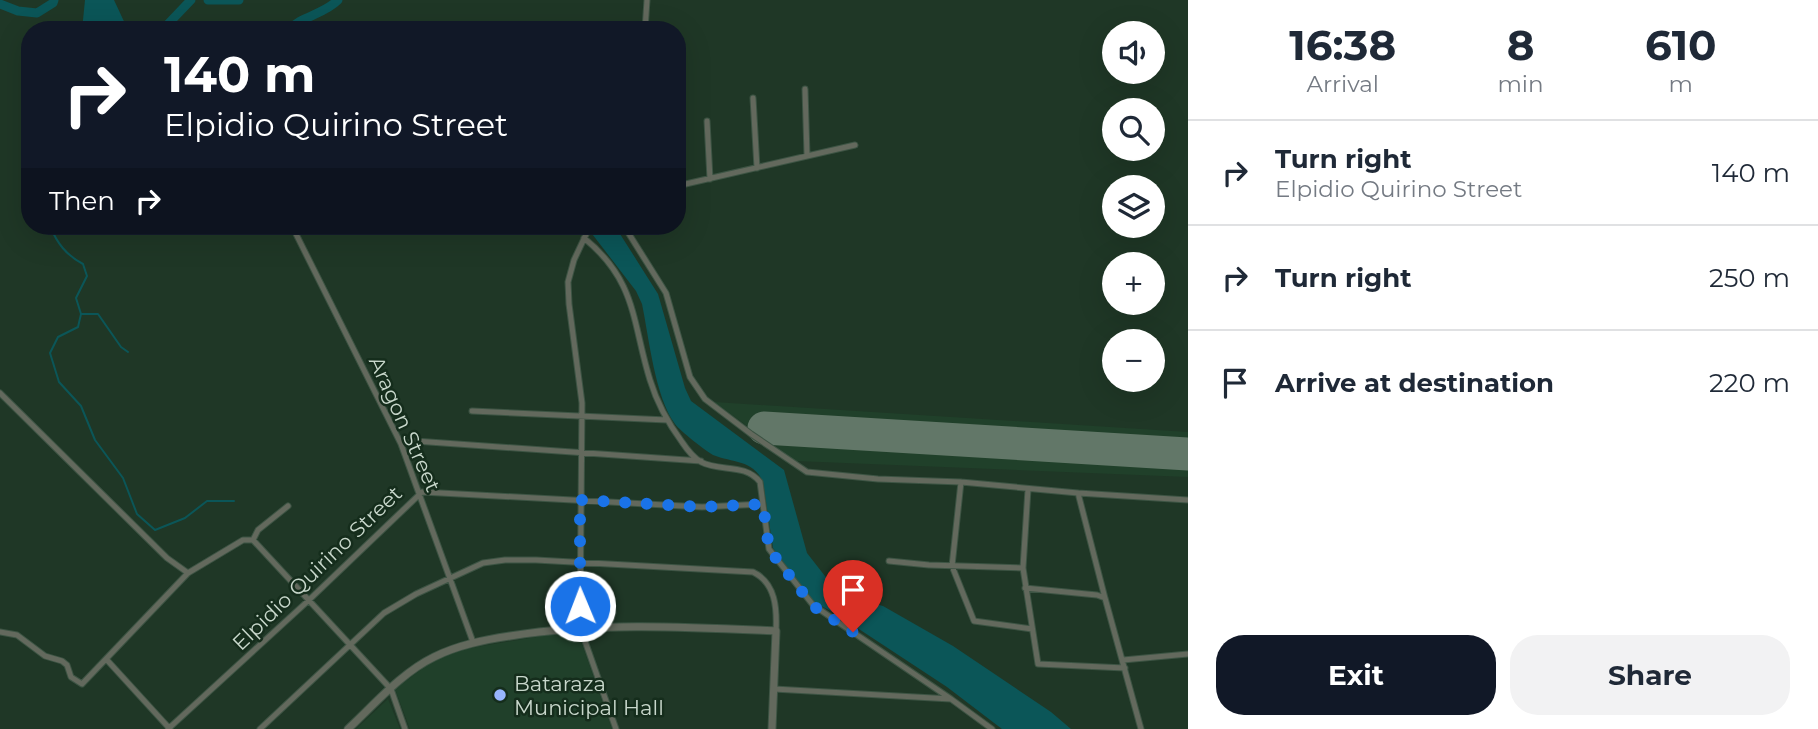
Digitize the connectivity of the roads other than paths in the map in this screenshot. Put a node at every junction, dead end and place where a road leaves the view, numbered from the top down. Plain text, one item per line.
1 (648, 0) edge
2 (646, 21) edge
3 (805, 89) dead end
4 (754, 98) dead end
5 (707, 121) dead end
6 (855, 145) dead end
7 (807, 155) junction
8 (757, 168) junction
9 (710, 179) junction
10 (686, 184) edge
11 (296, 235) edge
12 (585, 235) edge
13 (630, 235) edge
14 (584, 238) junction
15 (0, 393) edge
16 (472, 411) dead end
17 (582, 417) junction
18 (667, 420) junction
19 (401, 444) junction
20 (581, 454) junction
21 (701, 461) junction
22 (961, 482) junction
23 (1028, 489) junction
24 (419, 493) junction
25 (1078, 493) junction
26 (580, 500) junction
27 (1188, 500) edge
28 (763, 504) junction
29 (288, 506) dead end
30 (253, 540) junction
31 (889, 561) dead end
32 (579, 564) junction
33 (952, 566) junction
34 (1023, 568) junction
35 (188, 573) junction
36 (449, 578) junction
37 (1025, 588) junction
38 (1105, 598) junction
39 (309, 600) junction
40 (580, 627) junction
41 (1032, 629) junction
42 (776, 631) junction
43 (0, 632) edge
44 (472, 642) junction
45 (352, 644) junction
46 (1188, 654) edge
47 (107, 660) junction
48 (1123, 660) junction
49 (1125, 668) junction
50 (391, 689) junction
51 (774, 689) junction
52 (951, 699) junction
53 (169, 729) edge
54 (260, 729) edge
55 (348, 729) edge
56 (405, 729) edge
57 (616, 729) edge
58 (772, 729) edge
59 (992, 729) edge
60 (1141, 729) edge

1 - 2 street
3 - 7 street
4 - 8 street
5 - 9 street
6 - 7 street
7 - 8 street
8 - 9 street
9 - 10 street
11 - 19 street, Aragon Street
12 - 14 street
13 - 22 street
14 - 17 street
14 - 18 street
15 - 35 street
16 - 17 street
17 - 18 street
17 - 20 street
18 - 21 street
19 - 20 street
19 - 24 street, Aragon Street
20 - 21 street
20 - 26 street
21 - 28 street
22 - 23 street
22 - 33 street
23 - 25 street
23 - 34 street
24 - 26 street, Elpidio Quirino Street
24 - 36 street, Aragon Street
24 - 39 street, Elpidio Quirino Street
25 - 27 street
25 - 38 street
26 - 28 street, Elpidio Quirino Street
26 - 32 street
28 - 52 street
29 - 30 street
30 - 35 street
30 - 39 street
31 - 33 street
32 - 36 street
32 - 40 street
32 - 42 street
33 - 34 street
33 - 41 street
34 - 37 street
35 - 47 street
36 - 44 street, Aragon Street
36 - 45 street
37 - 38 street
37 - 41 street
38 - 48 street
39 - 45 street
39 - 53 street, Elpidio Quirino Street
40 - 42 street
40 - 44 street
40 - 57 street
41 - 49 street
42 - 51 street
43 - 47 street
44 - 50 street
45 - 50 street
45 - 54 street
46 - 48 street
47 - 53 street
48 - 49 street
49 - 60 street
50 - 55 street
50 - 56 street
51 - 52 street
51 - 58 street
52 - 59 street

